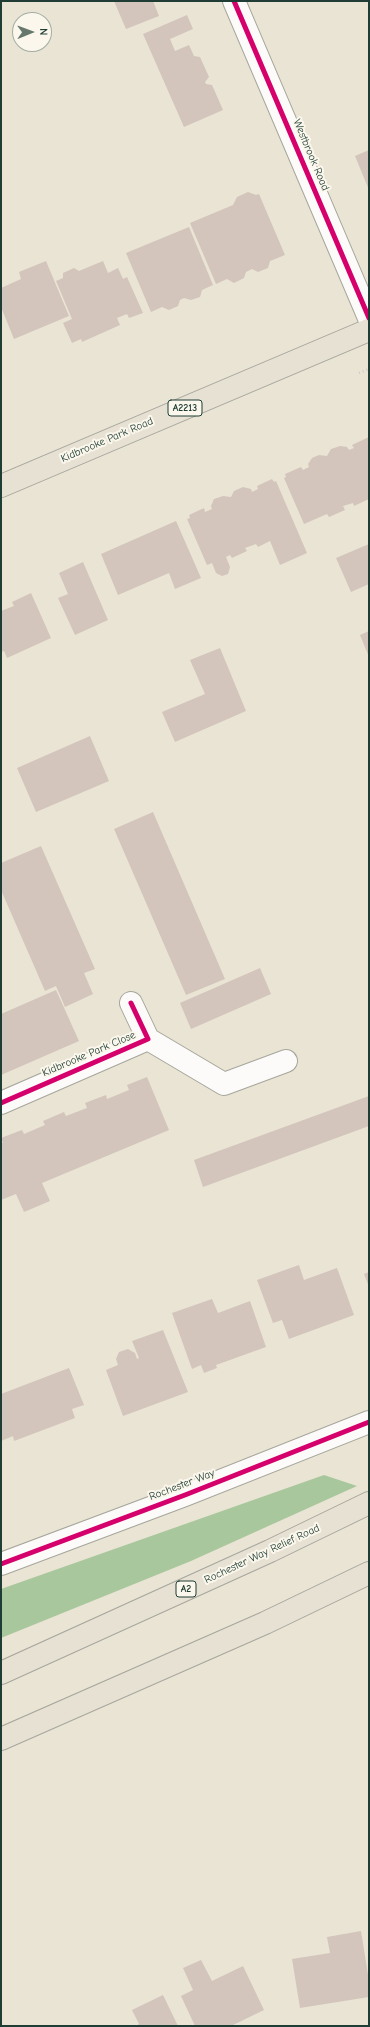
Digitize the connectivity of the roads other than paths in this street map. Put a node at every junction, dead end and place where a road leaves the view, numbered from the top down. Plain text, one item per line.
1 (234, 1) edge
2 (369, 318) edge
3 (369, 330) edge
4 (1, 486) edge
5 (131, 1003) dead end
6 (148, 1039) junction
7 (286, 1062) dead end
8 (1, 1103) edge
9 (369, 1422) edge
10 (369, 1503) edge
11 (1, 1564) edge
12 (369, 1573) edge
13 (1, 1673) edge
14 (1, 1739) edge

1 - 2 street, Westbrook Road
3 - 4 main road, Kidbrooke Park Road / A2213
5 - 6 street, Kidbrooke Park Close
6 - 7 street
6 - 8 street, Kidbrooke Park Close
9 - 11 street, Rochester Way
10 - 13 main road, Rochester Way Relief Road / A2
12 - 14 main road

